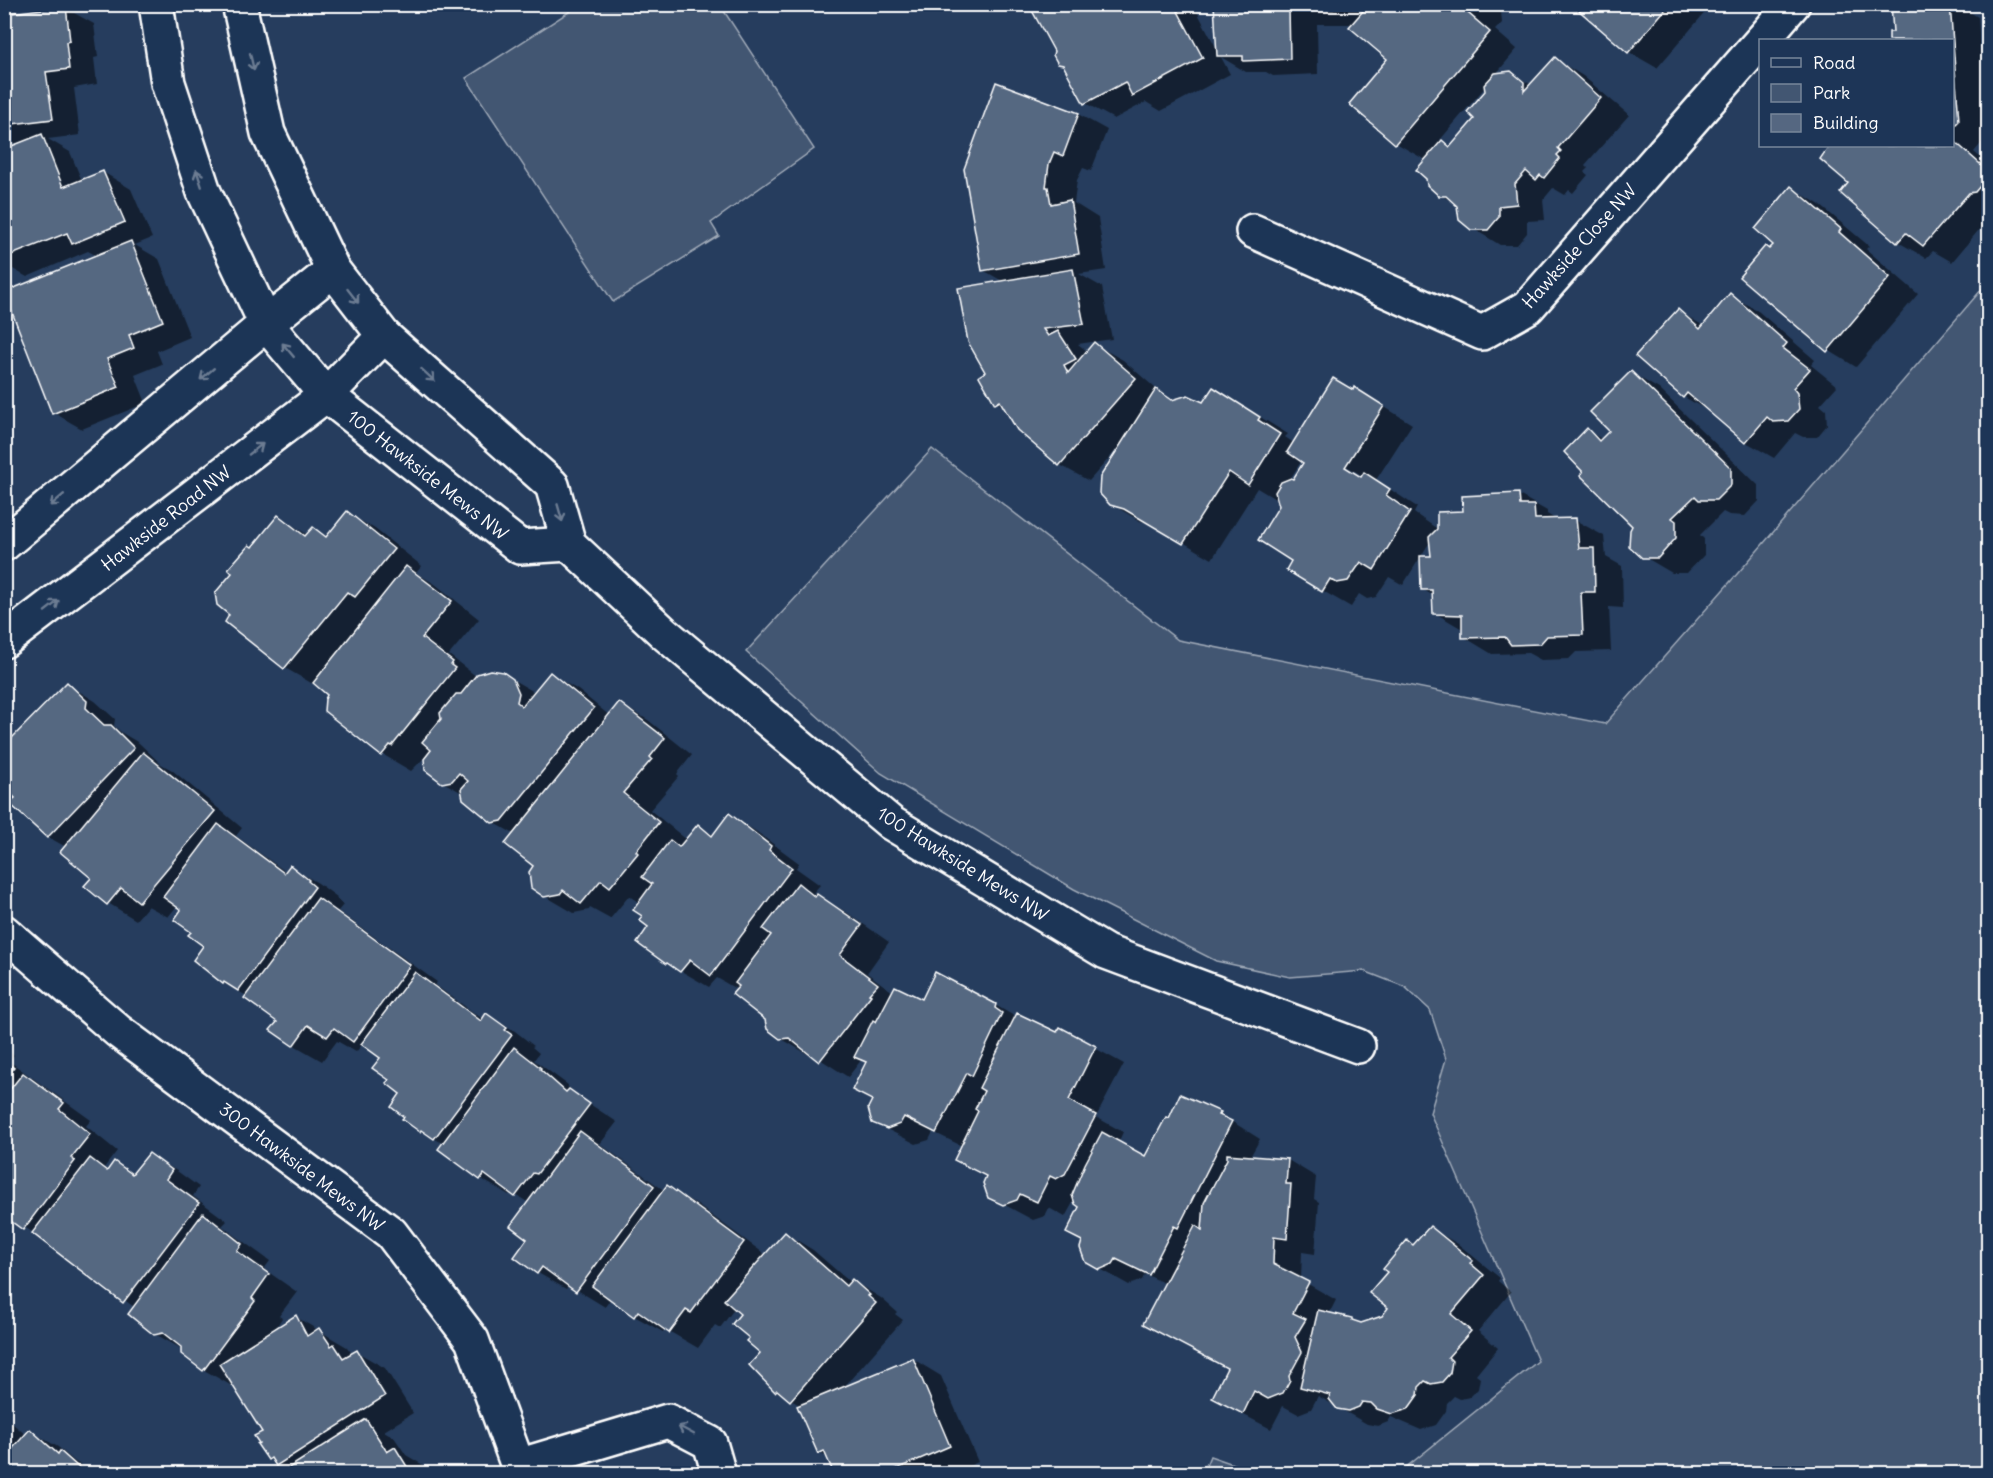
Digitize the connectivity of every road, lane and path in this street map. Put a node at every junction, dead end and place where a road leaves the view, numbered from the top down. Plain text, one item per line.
1 (156, 4) edge
2 (239, 4) edge
3 (1793, 4) edge
4 (1763, 39) edge
5 (1759, 43) edge
6 (1253, 231) dead end
7 (333, 270) junction
8 (266, 324) junction
9 (384, 336) junction
10 (326, 395) junction
11 (4, 544) edge
12 (569, 544) junction
13 (4, 641) edge
14 (4, 932) edge
15 (1358, 1046) dead end
16 (516, 1470) edge
17 (719, 1473) edge

8 -> 1 street
2 -> 7 street
3 - 4 street, Hawkside Close NW
5 - 6 street, Hawkside Close NW
7 - 8 street
7 -> 9 street
10 -> 8 street
8 -> 11 street
9 - 10 street, Hawkside Road NW
9 -> 12 street
10 - 12 street, 100 Hawkside Mews NW
13 -> 10 street, Hawkside Road NW
12 - 15 street, 100 Hawkside Mews NW
14 - 16 street, 300 Hawkside Mews NW
17 -> 16 street, 300 Hawkside Mews NW

